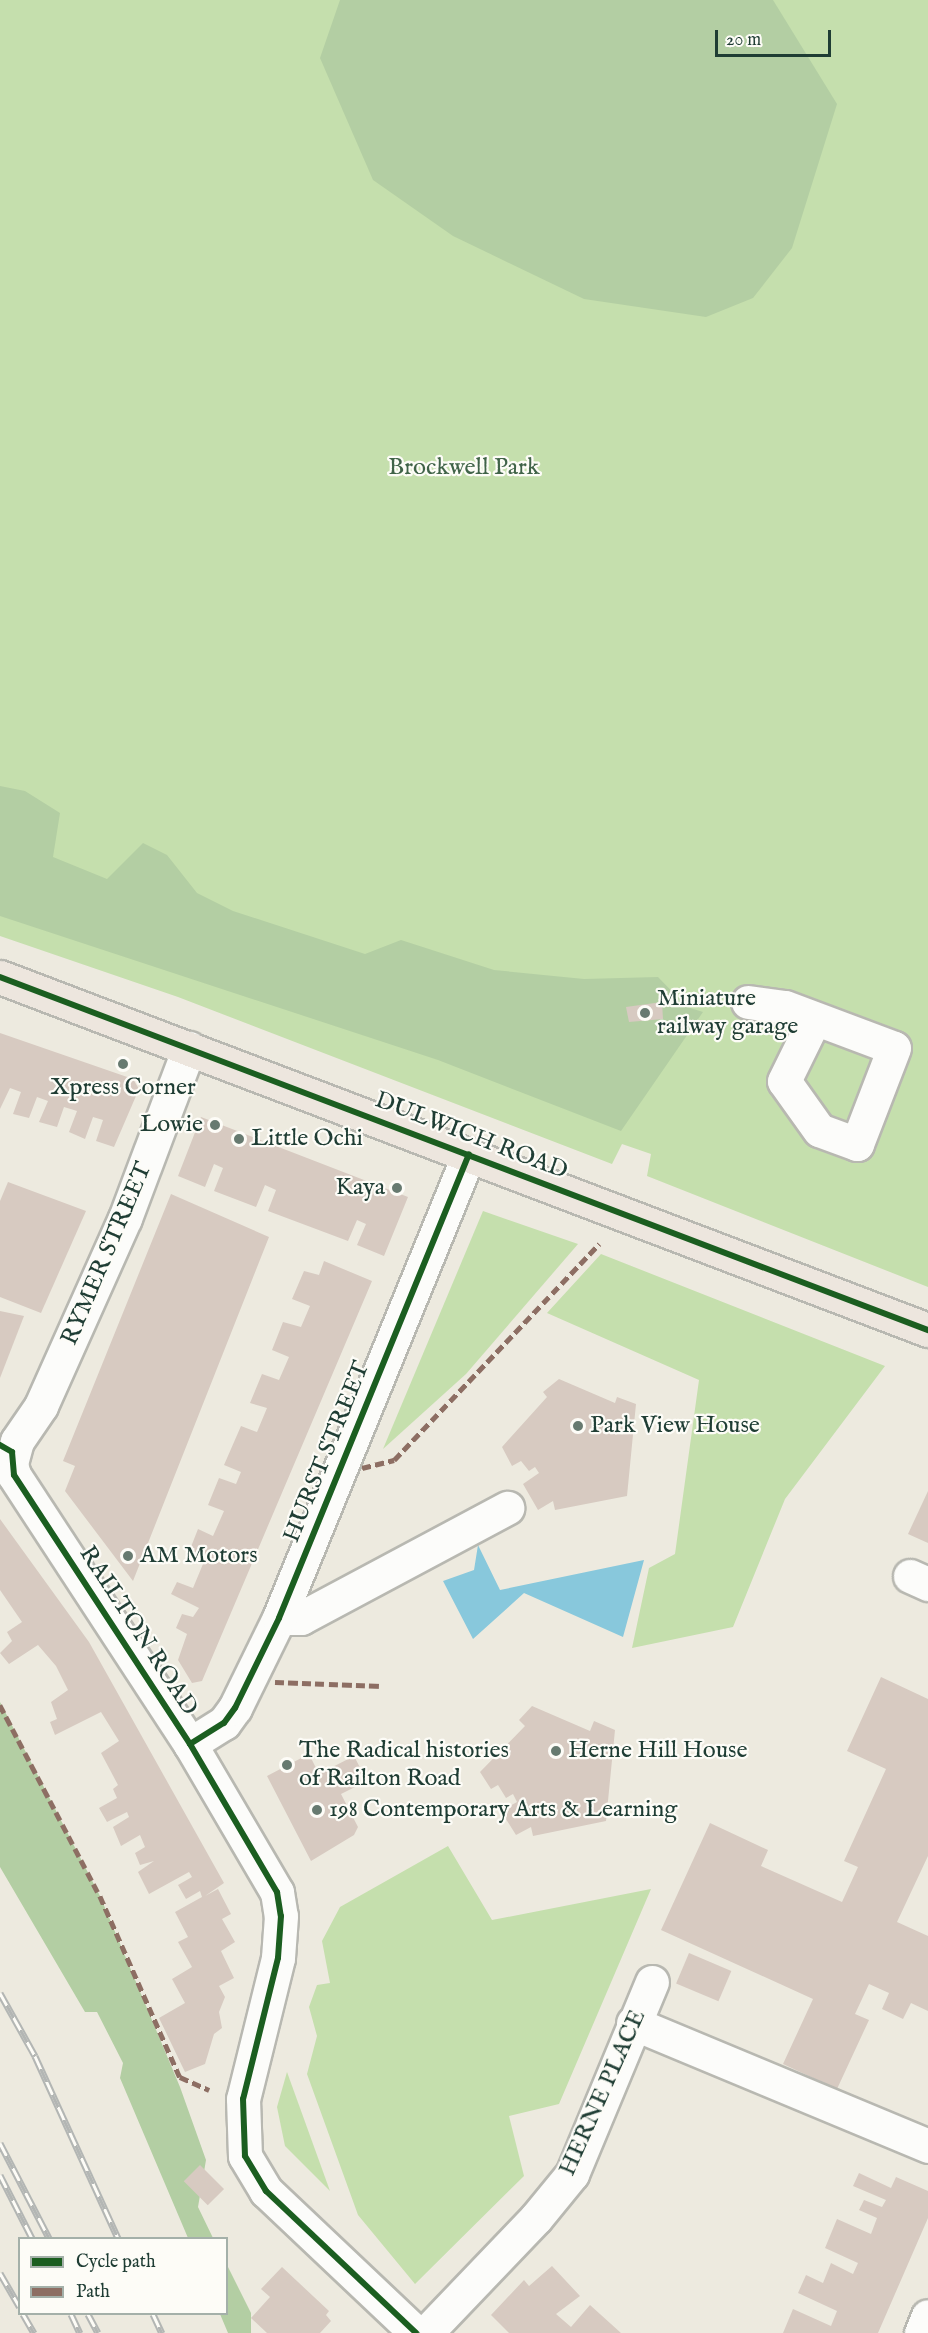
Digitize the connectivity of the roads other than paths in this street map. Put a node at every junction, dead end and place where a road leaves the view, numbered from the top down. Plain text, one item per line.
1 (0, 976) edge
2 (748, 1002) dead end
3 (814, 1020) dead end
4 (189, 1048) junction
5 (469, 1154) junction
6 (928, 1330) edge
7 (6, 1449) edge
8 (507, 1508) dead end
9 (279, 1618) junction
10 (190, 1744) junction
11 (652, 1982) dead end
12 (633, 2024) junction
13 (928, 2146) edge
14 (928, 2316) edge
15 (416, 2333) edge
16 (426, 2333) edge
17 (921, 2333) edge

1 - 4 main road, DULWICH ROAD
2 - 3 street
4 - 5 main road, DULWICH ROAD
4 - 7 street, RYMER STREET
5 - 6 main road, DULWICH ROAD
5 - 9 street, HURST STREET
7 - 10 street, RAILTON ROAD
8 - 9 street
9 - 10 street, HURST STREET
10 - 15 street, RAILTON ROAD
11 - 12 street, HERNE PLACE
12 - 13 street
12 - 16 street, HERNE PLACE
14 - 17 street

